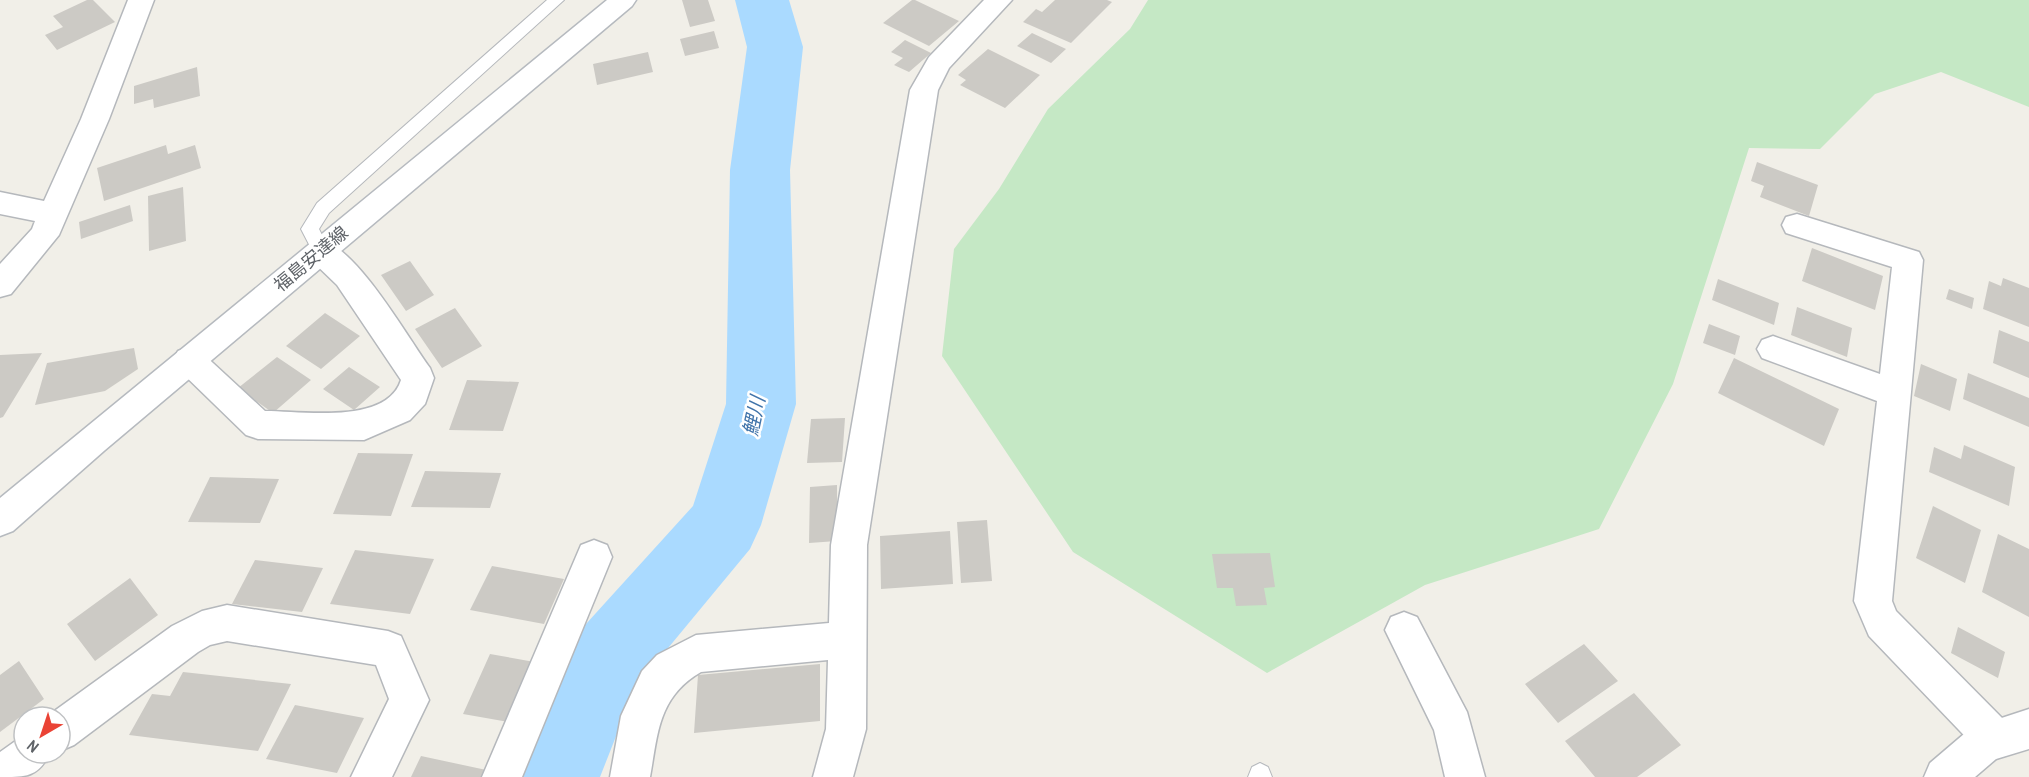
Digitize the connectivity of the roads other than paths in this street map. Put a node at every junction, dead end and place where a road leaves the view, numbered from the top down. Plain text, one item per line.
1 (141, 0) edge
2 (556, 0) edge
3 (623, 0) edge
4 (999, 0) edge
5 (0, 203) edge
6 (52, 214) junction
7 (1797, 225) dead end
8 (321, 251) junction
9 (0, 285) edge
10 (1773, 349) dead end
11 (189, 360) junction
12 (1895, 394) junction
13 (0, 520) edge
14 (594, 557) dead end
15 (1404, 630) dead end
16 (848, 640) junction
17 (72, 722) edge
18 (2012, 734) edge
19 (16, 765) edge
20 (1, 777) edge
21 (371, 777) edge
22 (502, 777) edge
23 (630, 777) edge
24 (833, 777) edge
25 (1465, 777) edge
26 (1944, 777) edge

1 - 6 street
2 - 8 lane
3 - 8 street, 福島安達線
4 - 16 street
5 - 6 street
6 - 9 street
7 - 12 street
8 - 11 street, 福島安達線
8 - 11 street
10 - 12 street
11 - 13 street, 福島安達線
12 - 18 street
14 - 22 street
15 - 25 street
16 - 23 street
16 - 24 street
17 - 21 street
18 - 26 street
19 - 20 street

